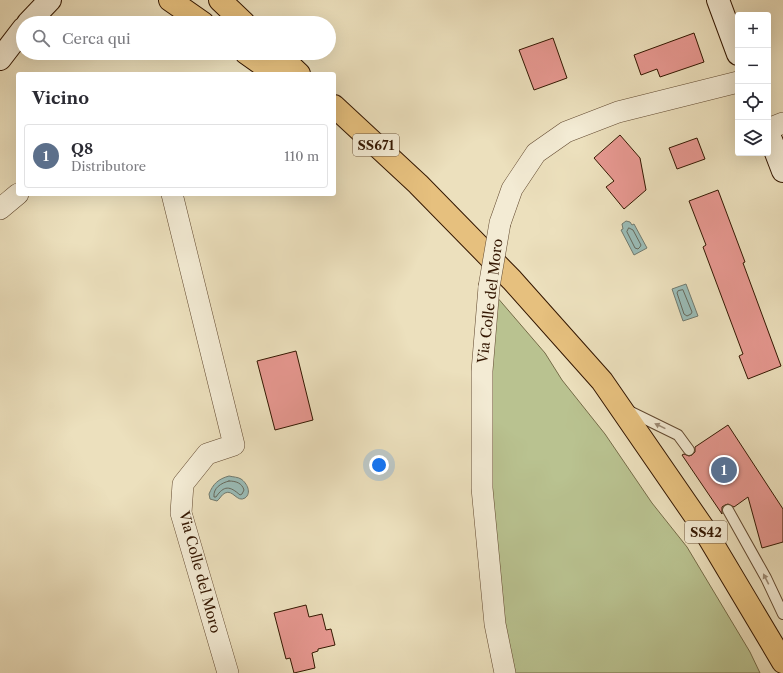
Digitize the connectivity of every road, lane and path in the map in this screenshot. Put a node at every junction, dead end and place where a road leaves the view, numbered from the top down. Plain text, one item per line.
1 (50, 0) edge
2 (170, 0) edge
3 (220, 0) edge
4 (718, 0) edge
5 (35, 16) edge
6 (193, 16) edge
7 (237, 16) edge
8 (16, 38) edge
9 (736, 48) edge
10 (0, 59) edge
11 (256, 60) edge
12 (285, 60) edge
13 (273, 72) edge
14 (298, 72) edge
15 (735, 83) edge
16 (336, 108) edge
17 (336, 118) edge
18 (783, 123) edge
19 (771, 129) edge
20 (771, 138) edge
21 (783, 171) edge
22 (418, 184) junction
23 (16, 196) edge
24 (172, 196) edge
25 (0, 209) edge
26 (620, 407) junction
27 (689, 450) dead end
28 (728, 510) dead end
29 (783, 614) edge
30 (783, 662) edge
31 (228, 673) edge
32 (506, 673) edge

1 - 5 street
2 - 6 highway
3 - 7 highway
4 - 9 street
8 - 10 street
11 - 13 highway
12 - 14 highway
15 - 32 street, Via Colle del Moro, bridge
16 - 22 highway, SS671
17 - 22 highway, SS42
18 - 19 street
20 - 21 street
22 - 26 highway, SS42
23 - 25 street
24 - 31 street, Via Colle del Moro
27 -> 26 lane
26 - 30 highway, SS42
29 -> 28 lane

